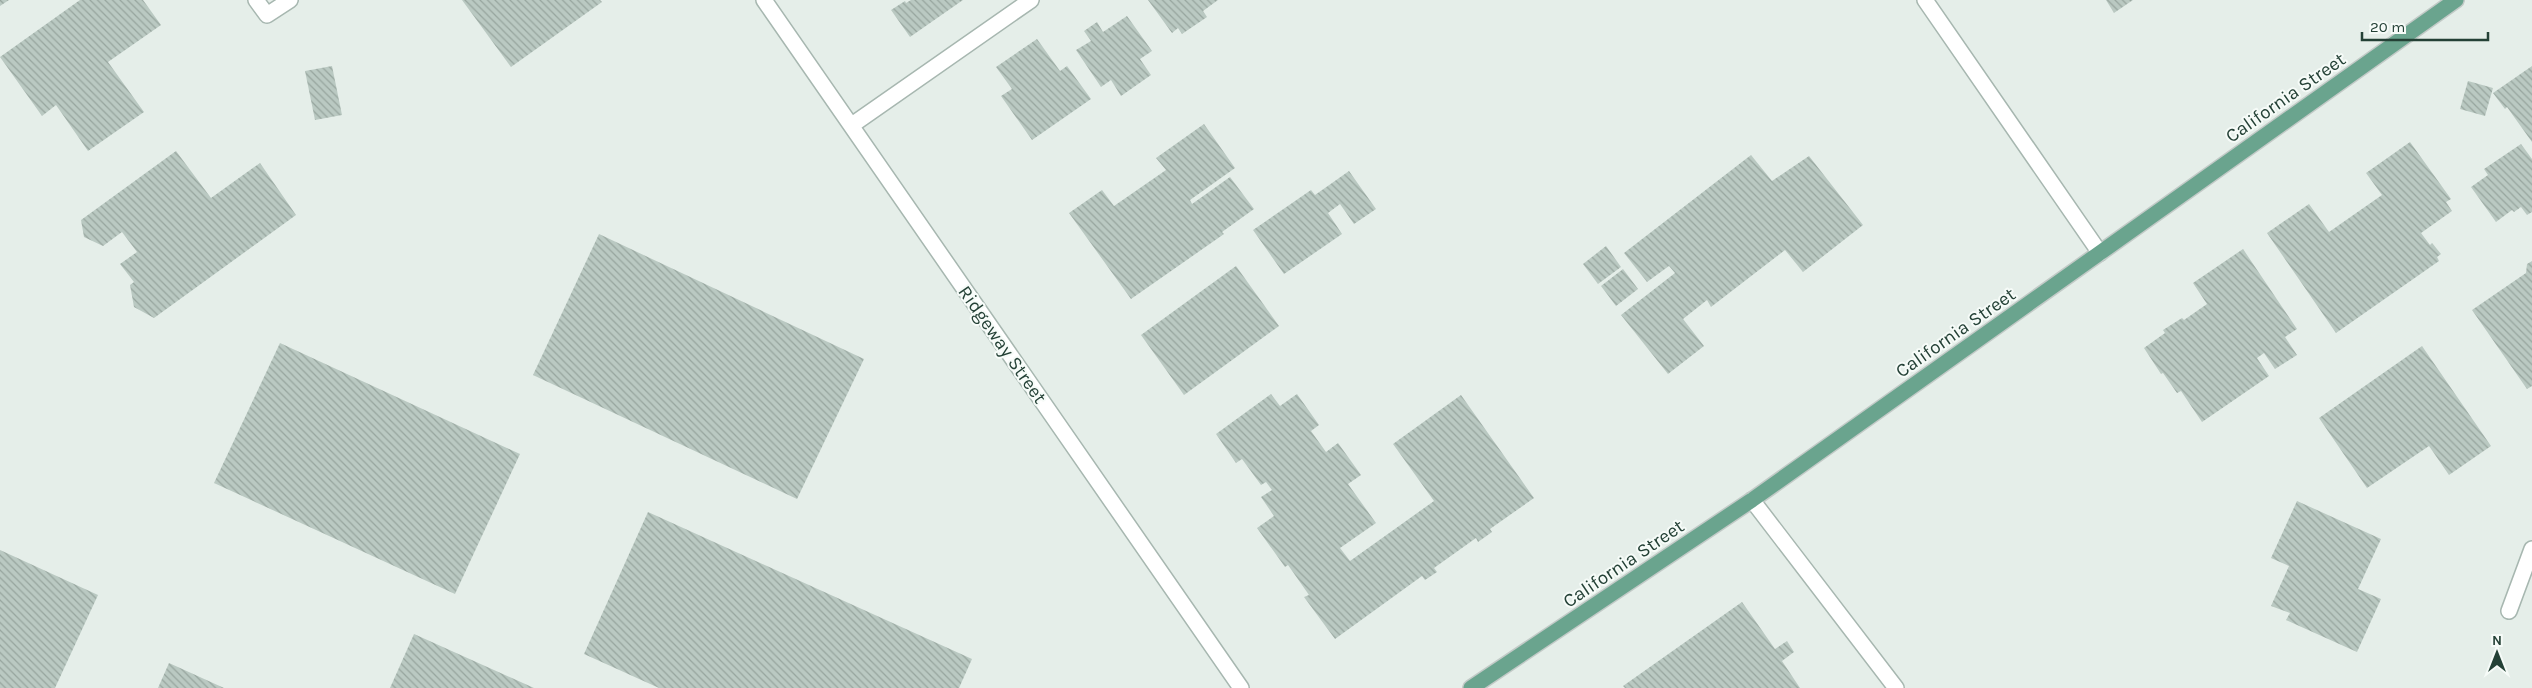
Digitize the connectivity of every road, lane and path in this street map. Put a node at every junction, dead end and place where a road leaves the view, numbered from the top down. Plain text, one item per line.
1 (256, 0) edge
2 (290, 0) edge
3 (764, 0) edge
4 (1032, 0) edge
5 (1925, 0) edge
6 (2456, 0) edge
7 (852, 125) junction
8 (2100, 253) junction
9 (1752, 500) junction
10 (2532, 549) edge
11 (2509, 611) dead end
12 (1241, 688) edge
13 (1471, 688) edge
14 (1896, 688) edge

1 - 2 street
3 - 7 street, Ridgeway Street
4 - 7 street
5 - 8 street
6 - 8 main road, California Street
7 - 12 street, Ridgeway Street
8 - 9 main road, California Street
9 - 13 main road, California Street
9 - 14 street
10 - 11 street

